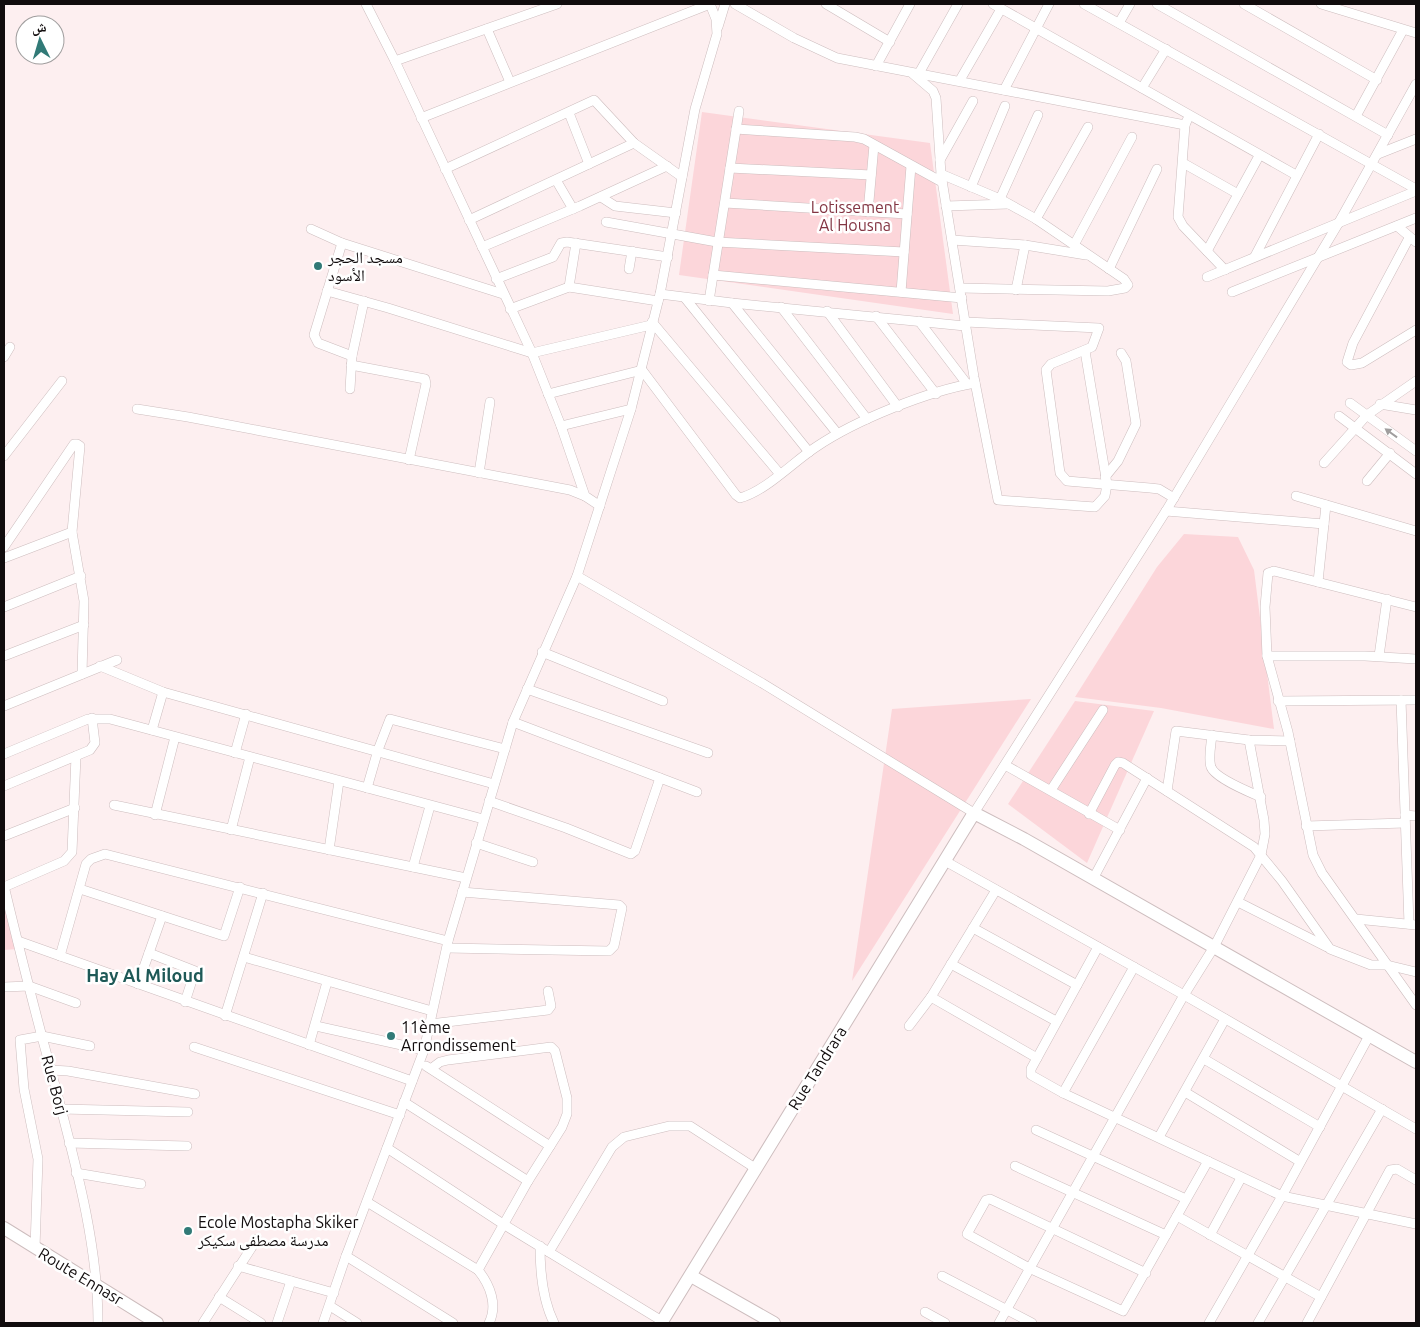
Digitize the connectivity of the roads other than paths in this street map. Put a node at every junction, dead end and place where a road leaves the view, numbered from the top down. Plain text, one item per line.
1 (366, 4) edge
2 (557, 4) edge
3 (710, 4) edge
4 (725, 4) edge
5 (735, 4) edge
6 (826, 4) edge
7 (910, 4) edge
8 (958, 4) edge
9 (1049, 4) edge
10 (1084, 4) edge
11 (1130, 4) edge
12 (1157, 4) edge
13 (1244, 4) edge
14 (1320, 4) edge
15 (997, 6) edge
16 (1119, 22) junction
17 (1036, 26) junction
18 (487, 29) junction
19 (717, 29) junction
20 (1403, 30) junction
21 (1416, 33) edge
22 (890, 42) junction
23 (1166, 49) junction
24 (395, 61) junction
25 (876, 66) junction
26 (915, 74) junction
27 (960, 80) junction
28 (1376, 80) junction
29 (510, 82) junction
30 (1416, 84) edge
31 (1142, 88) junction
32 (1004, 90) junction
33 (973, 101) dead end
34 (1006, 106) dead end
35 (739, 111) dead end
36 (569, 113) junction
37 (1038, 115) dead end
38 (1189, 116) junction
39 (1356, 116) junction
40 (421, 118) junction
41 (1185, 125) junction
42 (1088, 127) dead end
43 (736, 129) junction
44 (1319, 134) junction
45 (1388, 135) junction
46 (1132, 137) dead end
47 (1416, 139) edge
48 (634, 143) junction
49 (874, 145) junction
50 (1378, 154) junction
51 (1259, 156) junction
52 (940, 160) junction
53 (1183, 163) junction
54 (1372, 163) junction
55 (590, 164) junction
56 (667, 166) junction
57 (911, 166) junction
58 (730, 168) junction
59 (1157, 169) dead end
60 (446, 170) junction
61 (1296, 175) junction
62 (871, 176) junction
63 (682, 177) junction
64 (942, 178) junction
65 (556, 180) junction
66 (972, 187) junction
67 (1416, 190) edge
68 (1238, 194) junction
69 (600, 197) junction
70 (1000, 199) junction
71 (725, 203) junction
72 (1009, 204) junction
73 (946, 206) junction
74 (573, 209) junction
75 (868, 212) junction
76 (676, 213) junction
77 (907, 214) junction
78 (1416, 218) edge
79 (1036, 219) junction
80 (469, 220) junction
81 (606, 222) dead end
82 (1338, 224) junction
83 (1398, 226) junction
84 (311, 229) dead end
85 (673, 234) junction
86 (952, 240) junction
87 (1413, 240) edge
88 (342, 242) junction
89 (718, 242) junction
90 (576, 244) junction
91 (1074, 244) junction
92 (1025, 245) junction
93 (482, 247) junction
94 (632, 251) junction
95 (1207, 251) junction
96 (904, 252) junction
97 (1087, 255) junction
98 (1255, 256) junction
99 (1319, 256) junction
100 (668, 257) junction
101 (629, 269) dead end
102 (1109, 269) junction
103 (1225, 270) junction
104 (713, 275) junction
105 (1207, 277) dead end
106 (496, 279) junction
107 (569, 287) junction
108 (960, 288) junction
109 (1016, 290) junction
110 (327, 291) junction
111 (901, 292) junction
112 (1232, 292) dead end
113 (503, 294) junction
114 (659, 298) junction
115 (685, 298) junction
116 (962, 298) junction
117 (709, 301) junction
118 (364, 302) junction
119 (732, 304) junction
120 (781, 307) junction
121 (510, 309) junction
122 (827, 311) junction
123 (876, 316) junction
124 (919, 321) junction
125 (652, 323) junction
126 (965, 324) junction
127 (1416, 330) edge
128 (4, 347) edge
129 (1085, 351) junction
130 (532, 353) junction
131 (1121, 354) dead end
132 (4, 356) edge
133 (351, 361) junction
134 (642, 370) junction
135 (62, 381) dead end
136 (1416, 381) edge
137 (971, 384) junction
138 (350, 389) dead end
139 (548, 394) junction
140 (936, 394) junction
141 (490, 402) dead end
142 (1350, 403) dead end
143 (1380, 404) junction
144 (898, 407) junction
145 (137, 409) dead end
146 (632, 409) junction
147 (1416, 410) edge
148 (1367, 415) junction
149 (1338, 416) dead end
150 (867, 419) junction
151 (561, 426) junction
152 (1354, 427) junction
153 (836, 433) junction
154 (1416, 451) edge
155 (808, 452) junction
156 (1390, 453) junction
157 (4, 456) edge
158 (409, 460) junction
159 (1324, 463) dead end
160 (479, 473) junction
161 (780, 473) junction
162 (1416, 474) edge
163 (1106, 480) junction
164 (1367, 481) dead end
165 (585, 496) junction
166 (1296, 496) dead end
167 (1174, 498) junction
168 (1326, 504) junction
169 (600, 506) junction
170 (1166, 512) junction
171 (1324, 524) junction
172 (1416, 531) edge
173 (72, 532) junction
174 (4, 547) edge
175 (4, 558) edge
176 (81, 576) junction
177 (577, 576) junction
178 (1318, 582) junction
179 (1387, 599) junction
180 (4, 607) edge
181 (1416, 607) edge
182 (84, 625) junction
183 (542, 652) junction
184 (4, 656) edge
185 (1267, 656) junction
186 (1379, 656) junction
187 (1416, 659) edge
188 (117, 660) dead end
189 (100, 666) junction
190 (82, 674) junction
191 (527, 689) junction
192 (163, 692) junction
193 (1278, 700) junction
194 (1401, 700) junction
195 (1416, 700) edge
196 (663, 701) dead end
197 (4, 706) edge
198 (1103, 710) dead end
199 (246, 714) junction
200 (92, 718) junction
201 (513, 722) junction
202 (152, 730) junction
203 (1212, 736) junction
204 (174, 737) junction
205 (1249, 740) junction
206 (1290, 741) junction
207 (505, 749) junction
208 (378, 750) junction
209 (235, 753) junction
210 (708, 753) dead end
211 (4, 754) edge
212 (76, 756) junction
213 (250, 757) junction
214 (1005, 765) junction
215 (660, 778) junction
216 (1147, 778) junction
217 (339, 781) junction
218 (494, 784) junction
219 (4, 786) edge
220 (367, 788) junction
221 (1051, 790) junction
222 (1167, 790) junction
223 (697, 792) dead end
224 (1260, 797) junction
225 (489, 801) junction
226 (114, 805) dead end
227 (430, 806) junction
228 (75, 808) junction
229 (974, 813) junction
230 (1089, 814) junction
231 (155, 815) junction
232 (1416, 816) edge
233 (483, 819) junction
234 (1405, 819) junction
235 (1306, 826) junction
236 (231, 830) junction
237 (1120, 830) junction
238 (4, 836) edge
239 (476, 843) junction
240 (329, 850) junction
241 (1261, 854) junction
242 (945, 860) junction
243 (533, 862) dead end
244 (413, 867) junction
245 (466, 878) junction
246 (1093, 879) junction
247 (4, 887) edge
248 (240, 887) junction
249 (80, 888) junction
250 (996, 890) junction
251 (462, 892) junction
252 (263, 893) junction
253 (1238, 902) junction
254 (162, 916) junction
255 (1356, 919) junction
256 (1412, 924) edge
257 (973, 928) junction
258 (18, 941) junction
259 (448, 945) junction
260 (1098, 947) junction
261 (1214, 947) junction
262 (1330, 949) junction
263 (149, 954) junction
264 (60, 956) junction
265 (244, 957) junction
266 (952, 964) junction
267 (1387, 965) junction
268 (1134, 967) junction
269 (1416, 972) edge
270 (327, 982) junction
271 (138, 984) junction
272 (29, 986) junction
273 (1077, 986) junction
274 (4, 987) edge
275 (548, 991) dead end
276 (1184, 995) junction
277 (932, 997) junction
278 (185, 1002) junction
279 (76, 1003) dead end
280 (1416, 1005) edge
281 (432, 1011) junction
282 (225, 1016) junction
283 (1225, 1019) junction
284 (1056, 1021) junction
285 (430, 1024) junction
286 (316, 1026) junction
287 (909, 1026) dead end
288 (42, 1036) junction
289 (1369, 1036) junction
290 (309, 1045) junction
291 (90, 1046) dead end
292 (194, 1047) dead end
293 (424, 1050) junction
294 (1037, 1058) junction
295 (1204, 1058) junction
296 (1416, 1062) edge
297 (419, 1064) junction
298 (432, 1068) junction
299 (51, 1070) junction
300 (412, 1081) junction
301 (1343, 1085) junction
302 (1185, 1092) junction
303 (1063, 1093) junction
304 (195, 1094) dead end
305 (404, 1102) junction
306 (61, 1109) junction
307 (1382, 1109) junction
308 (188, 1112) dead end
309 (400, 1115) junction
310 (1115, 1116) junction
311 (1320, 1127) junction
312 (1416, 1129) edge
313 (1036, 1130) dead end
314 (1159, 1137) junction
315 (69, 1143) junction
316 (187, 1146) dead end
317 (550, 1146) junction
318 (387, 1148) junction
319 (1094, 1155) junction
320 (1208, 1161) junction
321 (1299, 1161) junction
322 (1015, 1166) dead end
323 (755, 1168) junction
324 (76, 1173) junction
325 (1241, 1178) junction
326 (1416, 1180) edge
327 (528, 1181) junction
328 (141, 1184) dead end
329 (1074, 1193) junction
330 (1282, 1196) junction
331 (1186, 1199) junction
332 (367, 1202) junction
333 (1326, 1205) junction
334 (1367, 1213) junction
335 (1177, 1216) junction
336 (503, 1224) junction
337 (1416, 1224) edge
338 (4, 1228) edge
339 (1053, 1229) junction
340 (1166, 1235) junction
341 (1210, 1235) junction
342 (257, 1239) dead end
343 (540, 1246) junction
344 (35, 1248) junction
345 (550, 1252) junction
346 (346, 1256) junction
347 (1246, 1256) junction
348 (238, 1266) junction
349 (1031, 1269) junction
350 (478, 1270) junction
351 (1146, 1273) junction
352 (691, 1276) junction
353 (942, 1276) dead end
354 (1284, 1277) junction
355 (291, 1281) junction
356 (98, 1285) junction
357 (334, 1293) junction
358 (219, 1297) junction
359 (1321, 1297) junction
360 (330, 1306) junction
361 (1007, 1310) junction
362 (925, 1312) dead end
363 (661, 1322) edge
364 (1311, 1322) edge
365 (98, 1323) edge
366 (157, 1323) edge
367 (203, 1323) edge
368 (261, 1323) edge
369 (277, 1323) edge
370 (323, 1323) edge
371 (357, 1323) edge
372 (453, 1323) edge
373 (489, 1323) edge
374 (554, 1323) edge
375 (774, 1323) edge
376 (945, 1323) edge
377 (999, 1323) edge
378 (1032, 1323) edge
379 (1208, 1323) edge
380 (1258, 1323) edge

1 - 24 street
2 - 18 street
3 - 19 street
3 - 29 street
4 - 19 street
5 - 25 street
6 - 22 street
7 - 22 street
8 - 26 street
9 - 17 street
10 - 16 street
11 - 16 street
12 - 39 street
13 - 28 street
14 - 20 street
15 - 17 street
15 - 27 street
16 - 23 street
17 - 31 street
17 - 32 street
18 - 24 street
18 - 29 street
19 - 63 street
20 - 21 street
20 - 28 street
22 - 25 street
23 - 31 street
23 - 44 street
24 - 40 street
25 - 26 street
26 - 27 street
26 - 52 street
27 - 32 street
28 - 39 street
29 - 40 street
30 - 45 street
31 - 38 street
32 - 41 street
33 - 52 street
34 - 66 street
35 - 43 street
36 - 48 street
36 - 55 street
36 - 60 street
37 - 70 street
38 - 41 street
38 - 51 street
39 - 45 street
40 - 60 street
41 - 53 street
42 - 79 street
43 - 49 street
43 - 58 street
44 - 54 street
44 - 61 street
45 - 50 street
46 - 91 street
47 - 50 street
48 - 55 street
48 - 56 street
49 - 57 street
49 - 62 street
50 - 54 street
51 - 61 street
51 - 68 street
52 - 64 street
53 - 68 street
53 - 95 street
54 - 67 street
54 - 82 street
55 - 65 street
56 - 63 street
56 - 69 street
57 - 64 street
57 - 77 street
58 - 62 street
58 - 71 street
59 - 102 street
60 - 80 street
61 - 98 street
62 - 75 street
63 - 76 street
64 - 66 street
64 - 73 street
65 - 74 street
65 - 80 street
66 - 70 street
67 - 82 street
68 - 95 street
69 - 74 street
69 - 76 street
70 - 72 street
71 - 75 street
71 - 89 street
72 - 73 street
72 - 79 street
73 - 86 street
74 - 93 street
75 - 77 street
76 - 85 street
77 - 96 street
78 - 83 street
79 - 91 street
80 - 93 street
81 - 85 street
82 - 98 street
82 - 99 street
83 - 87 street
83 - 99 street
84 - 88 street
85 - 89 street
85 - 100 street
86 - 92 street
86 - 108 street
87 - 127 street
88 - 110 street
88 - 113 street
89 - 96 street
89 - 104 street
90 - 94 street
90 - 106 street
90 - 107 street
91 - 97 street
92 - 97 street
92 - 109 street
93 - 106 street
94 - 100 street
94 - 101 street
95 - 103 street
96 - 111 street
97 - 102 street
98 - 103 street
99 - 112 street
99 - 167 street
100 - 114 street
102 - 109 street
103 - 105 street
104 - 111 street
104 - 117 street
106 - 113 street
107 - 114 street
107 - 121 street
108 - 109 street
108 - 116 street
110 - 118 street
110 - 133 street
111 - 116 street
113 - 121 street
114 - 115 street
114 - 125 street
115 - 117 street
115 - 155 street
116 - 126 street
117 - 119 street
118 - 130 street
118 - 133 street
119 - 120 street
119 - 153 street
120 - 122 street
120 - 150 street
121 - 130 street
122 - 123 street
122 - 144 street
123 - 124 street
123 - 140 street
124 - 126 street
124 - 137 street
125 - 130 street
125 - 134 street
125 - 161 street
126 - 129 street
126 - 137 street
128 - 132 street
129 - 163 street
129 - 163 street
130 - 139 street
131 - 163 street
133 - 138 street
133 - 158 street
134 - 139 street
134 - 146 street
134 - 161 street
135 - 157 street
136 - 143 street
137 - 140 street
137 - 163 street
139 - 151 street
140 - 144 street
141 - 160 street
142 - 148 street
143 - 147 street
143 - 148 street
144 - 150 street
145 - 158 street
146 - 151 street
146 - 169 street
148 - 152 street
154 -> 148 street
149 - 152 street
150 - 153 street
151 - 165 street
152 - 156 street
152 - 159 street
153 - 155 street
155 - 161 street
156 - 162 street
156 - 164 street
158 - 160 street
160 - 165 street
163 - 167 street
165 - 169 street
166 - 168 street
167 - 170 street
168 - 171 street
168 - 172 street
169 - 177 street
170 - 171 street
170 - 214 street
171 - 178 street
173 - 174 street
173 - 175 street
173 - 176 street
176 - 180 street
176 - 182 street
177 - 183 street
177 - 229 street
178 - 179 street
178 - 185 street
179 - 181 street
179 - 186 street
182 - 184 street
182 - 190 street
183 - 191 street
183 - 196 street
185 - 186 street
185 - 193 street
186 - 187 street
188 - 189 street
189 - 190 street
189 - 192 street
190 - 197 street
191 - 201 street
191 - 210 street
192 - 199 street
192 - 202 street
193 - 194 street
193 - 206 street
194 - 195 street
194 - 234 street
198 - 221 street
199 - 208 street
199 - 209 street
200 - 202 street
200 - 211 street
200 - 212 street
201 - 207 street
201 - 215 street
202 - 204 street
203 - 205 street
203 - 222 street
203 - 224 street
204 - 209 street
204 - 231 street
205 - 206 street
205 - 224 street
206 - 235 street
207 - 208 street
207 - 218 street
208 - 218 street
208 - 220 street
209 - 213 street
212 - 219 street
212 - 228 street
213 - 217 street
213 - 236 street
214 - 221 street
214 - 229 street
215 - 223 street
215 - 225 street
216 - 222 street
216 - 230 street
216 - 237 street
217 - 220 street
217 - 240 street
218 - 225 street
220 - 227 street
221 - 230 street
222 - 241 street
224 - 241 street
225 - 233 street
226 - 231 street
227 - 233 street
227 - 244 street
228 - 238 street
228 - 247 street
229 - 242 street, Rue Tandrara
229 - 246 street
230 - 237 street
231 - 236 street
232 - 234 street
233 - 239 street
234 - 235 street
234 - 256 street
235 - 255 street
236 - 240 street
237 - 246 street
239 - 243 street
239 - 245 street
240 - 244 street
241 - 253 street
241 - 262 street
242 - 250 street
242 - 323 street, Rue Tandrara
244 - 245 street
245 - 251 street
246 - 261 street
247 - 258 street, Rue Borj
248 - 249 street
248 - 252 street
248 - 254 street
249 - 254 street
249 - 264 street
250 - 257 street
250 - 260 street
251 - 259 street
251 - 259 street
252 - 259 street
252 - 265 street
253 - 261 street
253 - 262 street
254 - 263 street
255 - 256 street
255 - 267 street
257 - 266 street
257 - 273 street
258 - 264 street
258 - 272 street, Rue Borj
259 - 281 street
260 - 268 street
260 - 273 street
261 - 276 street
261 - 289 street
262 - 267 street
263 - 271 street
263 - 278 street
264 - 271 street
265 - 270 street
265 - 282 street
266 - 277 street
266 - 284 street
267 - 269 street
267 - 280 street
268 - 276 street
268 - 303 street
270 - 281 street
270 - 286 street
271 - 278 street
272 - 274 street
272 - 279 street
272 - 288 street, Rue Borj
273 - 284 street
275 - 285 street
276 - 283 street
276 - 310 street
277 - 287 street
277 - 294 street
278 - 282 street
281 - 285 street
282 - 290 street
283 - 295 street
283 - 301 street
284 - 294 street
285 - 293 street
286 - 290 street
286 - 293 street
288 - 291 street
288 - 299 street, Rue Borj
288 - 344 street
289 - 296 street
289 - 301 street
290 - 300 street
292 - 309 street
293 - 297 street
294 - 303 street
295 - 302 street
295 - 311 street
297 - 298 street
297 - 300 street
298 - 317 street
298 - 317 street
299 - 304 street
299 - 306 street, Rue Borj
300 - 305 street
301 - 307 street
301 - 311 street
302 - 314 street
302 - 321 street
303 - 310 street
305 - 309 street
305 - 327 street
306 - 308 street
306 - 315 street, Rue Borj
307 - 312 street
307 - 333 street
309 - 318 street
310 - 314 street
310 - 319 street
311 - 321 street
313 - 319 street
314 - 320 street
315 - 316 street
315 - 324 street, Rue Borj
317 - 327 street
318 - 332 street
318 - 336 street
319 - 329 street
319 - 331 street
320 - 325 street
320 - 331 street
321 - 330 street
322 - 329 street
323 - 345 street
323 - 352 street, Rue Tandrara
324 - 328 street
324 - 356 street, Rue Borj
325 - 330 street
325 - 341 street
326 - 334 street
327 - 336 street
329 - 339 street
329 - 340 street
330 - 333 street
330 - 347 street
331 - 335 street
332 - 346 street
332 - 350 street
333 - 334 street
333 - 354 street
334 - 337 street
334 - 359 street
335 - 340 street
335 - 341 street
336 - 343 street
336 - 350 street
338 - 344 street, Route Ennasr
339 - 349 street
339 - 349 street
339 - 351 street
340 - 351 street
341 - 347 street
342 - 348 street
343 - 345 street
343 - 374 street
344 - 356 street, Route Ennasr
345 - 363 street
346 - 357 street
346 - 372 street
347 - 354 street
347 - 379 street
348 - 355 street
348 - 358 street
349 - 351 street
349 - 361 street
350 - 373 street
352 - 363 street, Rue Tandrara
352 - 375 street
353 - 361 street
354 - 359 street
354 - 380 street
355 - 357 street
355 - 369 street
356 - 365 street, Rue Borj
356 - 366 street, Route Ennasr
357 - 360 street
358 - 367 street
358 - 368 street
359 - 364 street
360 - 370 street
360 - 371 street
361 - 377 street
361 - 378 street
362 - 376 street

